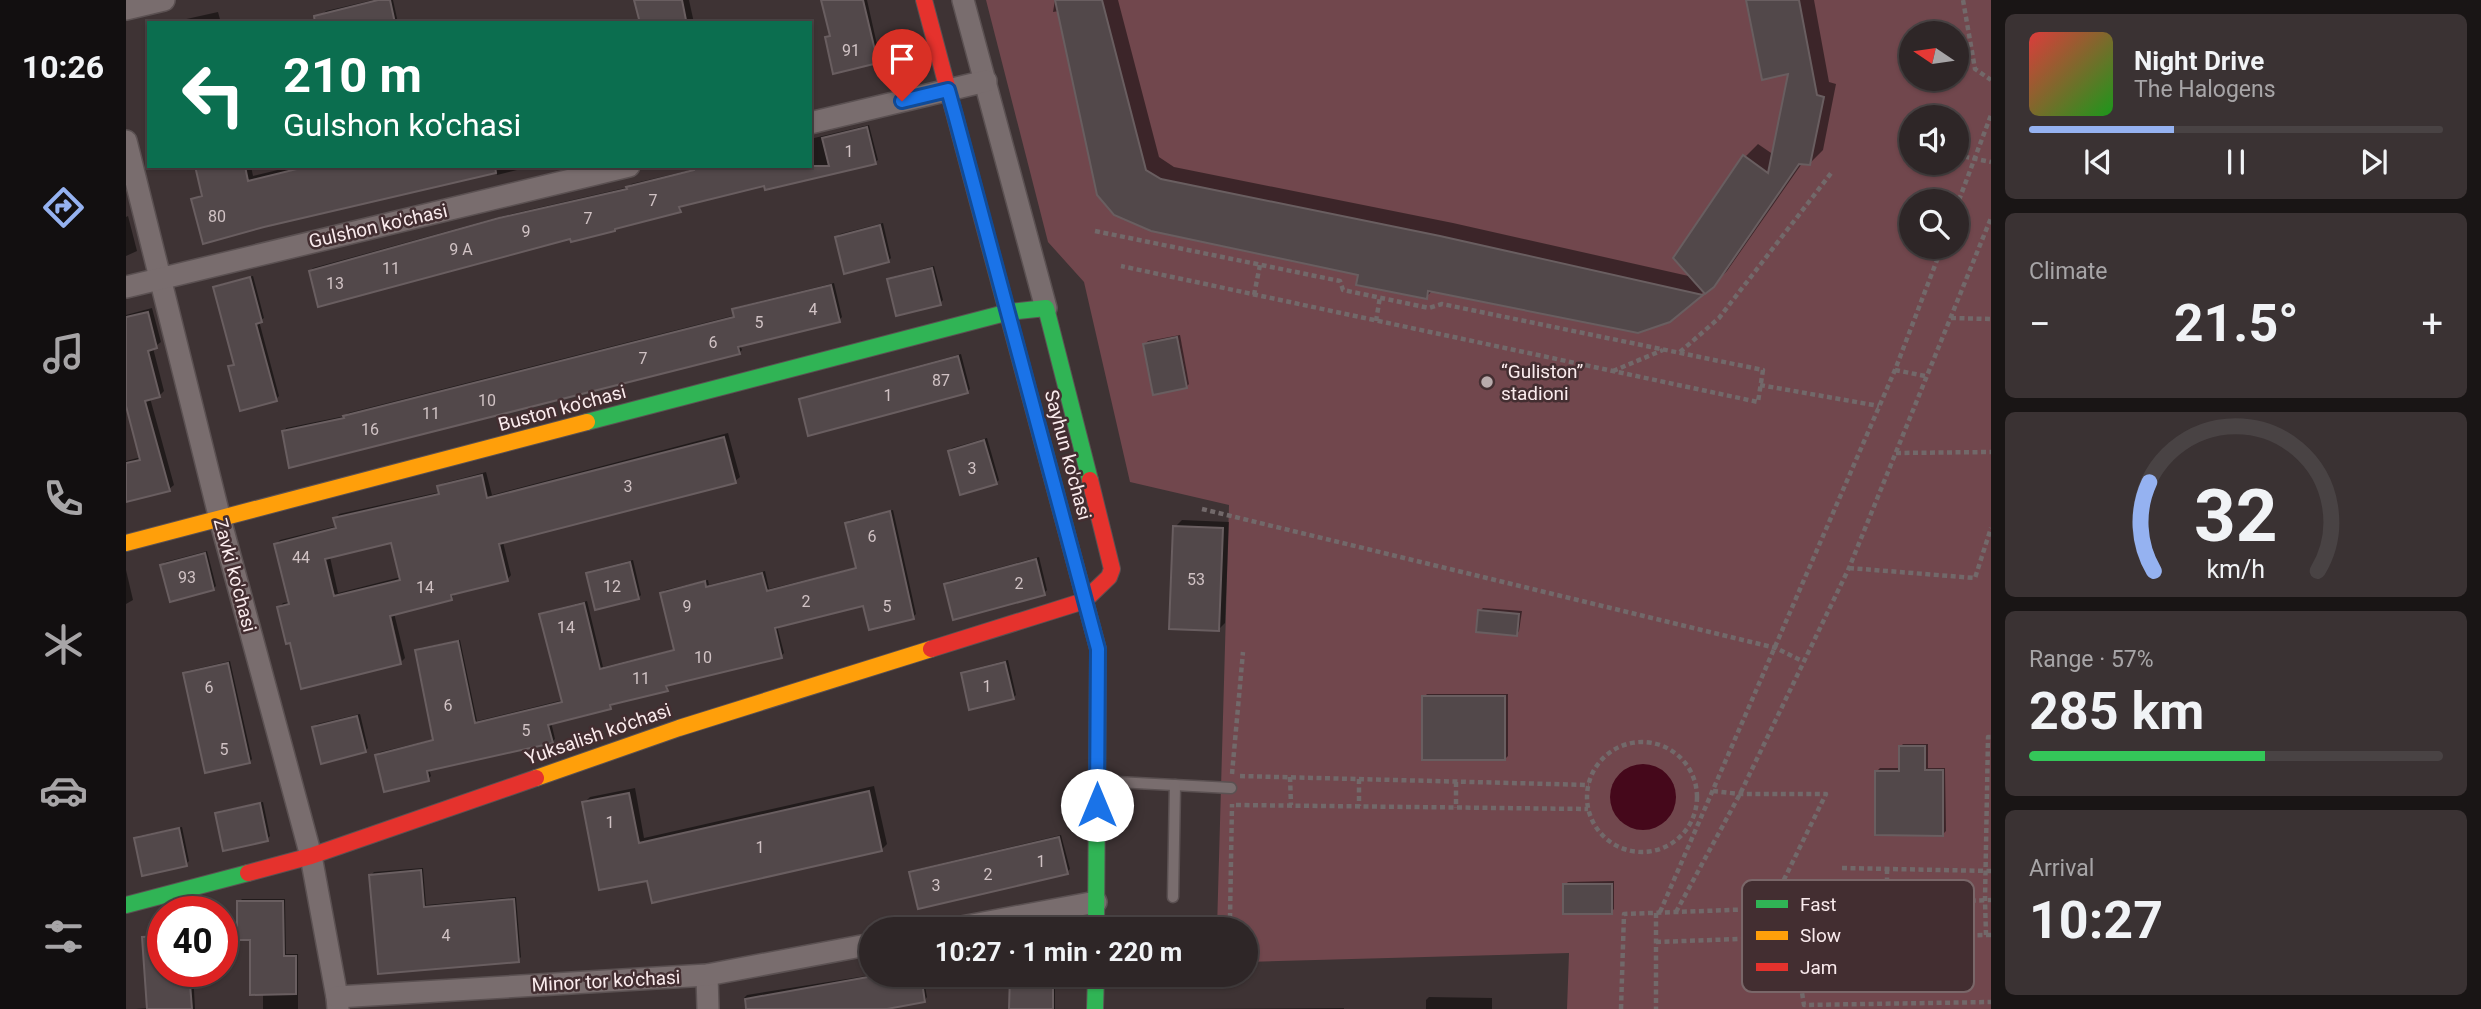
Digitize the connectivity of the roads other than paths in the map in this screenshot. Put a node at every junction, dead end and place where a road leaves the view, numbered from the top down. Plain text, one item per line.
1 (164, 0) edge
2 (924, 0) edge
3 (963, 0) edge
4 (126, 9) edge
5 (986, 81) junction
6 (948, 90) junction
7 (812, 123) edge
8 (126, 141) edge
9 (621, 168) edge
10 (160, 278) junction
11 (126, 287) edge
12 (1046, 308) junction
13 (1009, 312) junction
14 (220, 519) junction
15 (126, 542) edge
16 (1084, 601) junction
17 (1097, 781) junction
18 (1175, 785) junction
19 (1231, 788) dead end
20 (311, 856) junction
21 (1173, 897) dead end
22 (1096, 902) junction
23 (126, 905) edge
24 (1015, 917) edge
25 (1096, 917) edge
26 (859, 946) edge
27 (707, 975) junction
28 (1096, 987) edge
29 (337, 1003) edge
30 (708, 1009) edge
31 (1095, 1009) edge

1 - 4 street
2 - 6 street, Sayhun ko'chasi
3 - 5 street
5 - 6 street
5 - 12 street
6 - 7 street
6 - 13 street, Sayhun ko'chasi
8 - 10 street, Zavki ko'chasi
9 - 10 street, Gulshon ko'chasi
10 - 11 street, Gulshon ko'chasi
10 - 14 street, Zavki ko'chasi
12 - 13 street, Buston ko'chasi
12 - 16 street
13 - 14 street, Buston ko'chasi
13 - 16 street, Sayhun ko'chasi
14 - 15 street, Buston ko'chasi
14 - 20 street, Zavki ko'chasi
16 - 17 street, Sayhun ko'chasi
16 - 20 street, Yuksalish ko'chasi
17 - 18 lane
17 - 22 street, Sayhun ko'chasi
18 - 19 lane
18 - 21 lane
20 - 23 street, Yuksalish ko'chasi
20 - 29 street, Zavki ko'chasi
22 - 24 street
22 - 25 street, Sayhun ko'chasi
26 - 27 street, Minor tor ko'chasi
27 - 29 street, Minor tor ko'chasi
27 - 30 street
28 - 31 street

